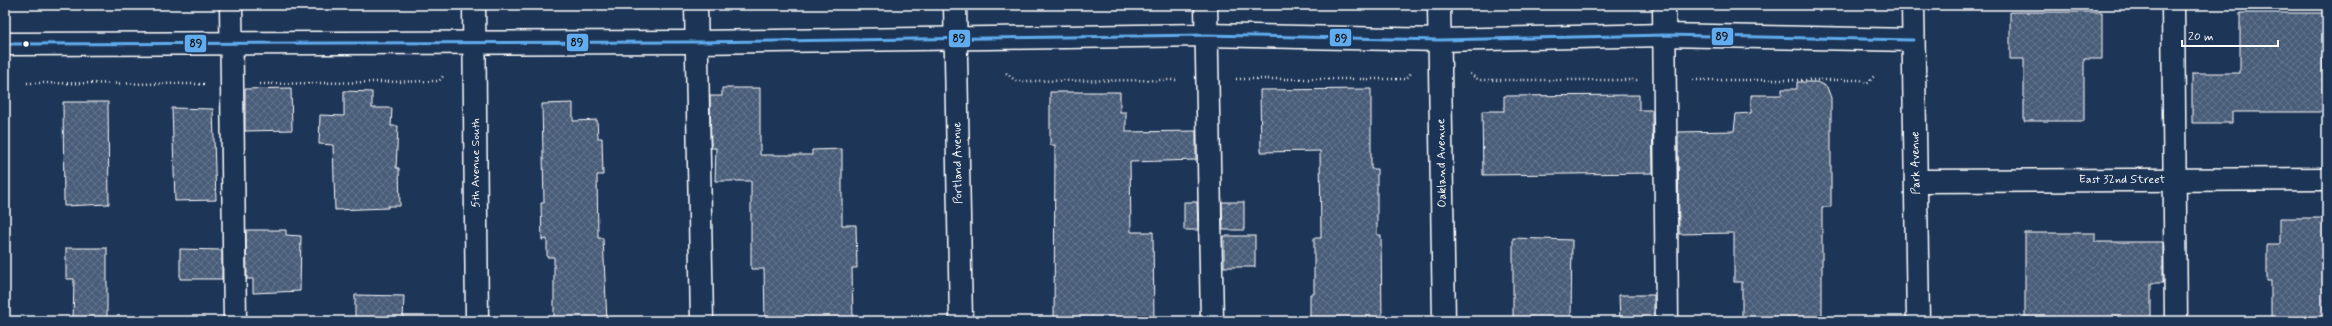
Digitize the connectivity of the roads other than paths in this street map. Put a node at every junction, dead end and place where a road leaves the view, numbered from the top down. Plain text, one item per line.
1 (231, 5) edge
2 (474, 5) edge
3 (696, 5) edge
4 (955, 5) edge
5 (1206, 5) edge
6 (1439, 5) edge
7 (1664, 5) edge
8 (1913, 5) edge
9 (2173, 5) edge
10 (1206, 35) junction
11 (1665, 35) junction
12 (956, 40) junction
13 (1440, 40) junction
14 (1913, 40) junction
15 (474, 42) junction
16 (697, 42) junction
17 (232, 43) junction
18 (5, 44) edge
19 (2327, 179) edge
20 (1916, 180) junction
21 (2175, 180) junction
22 (235, 321) edge
23 (477, 321) edge
24 (702, 321) edge
25 (961, 321) edge
26 (1212, 321) edge
27 (1444, 321) edge
28 (1667, 321) edge
29 (1918, 321) edge
30 (2176, 321) edge

1 - 17 street
2 - 15 street, 5th Avenue South
3 - 16 street
4 - 12 street, Portland Avenue
5 - 10 street
6 - 13 street, Oakland Avenue
7 - 11 street
8 - 14 street, Park Avenue
9 - 21 street
10 - 12 street
10 - 13 street
10 - 26 street
11 - 13 street
11 - 14 street
11 - 28 street
12 - 16 street
12 - 25 street, Portland Avenue
13 - 27 street, Oakland Avenue
14 - 20 street, Park Avenue
15 - 16 street
15 - 17 street
15 - 23 street, 5th Avenue South
16 - 24 street
17 - 18 street
17 - 22 street
19 - 21 street, East 32nd Street
20 - 21 street, East 32nd Street
20 - 29 street, Park Avenue
21 - 30 street

